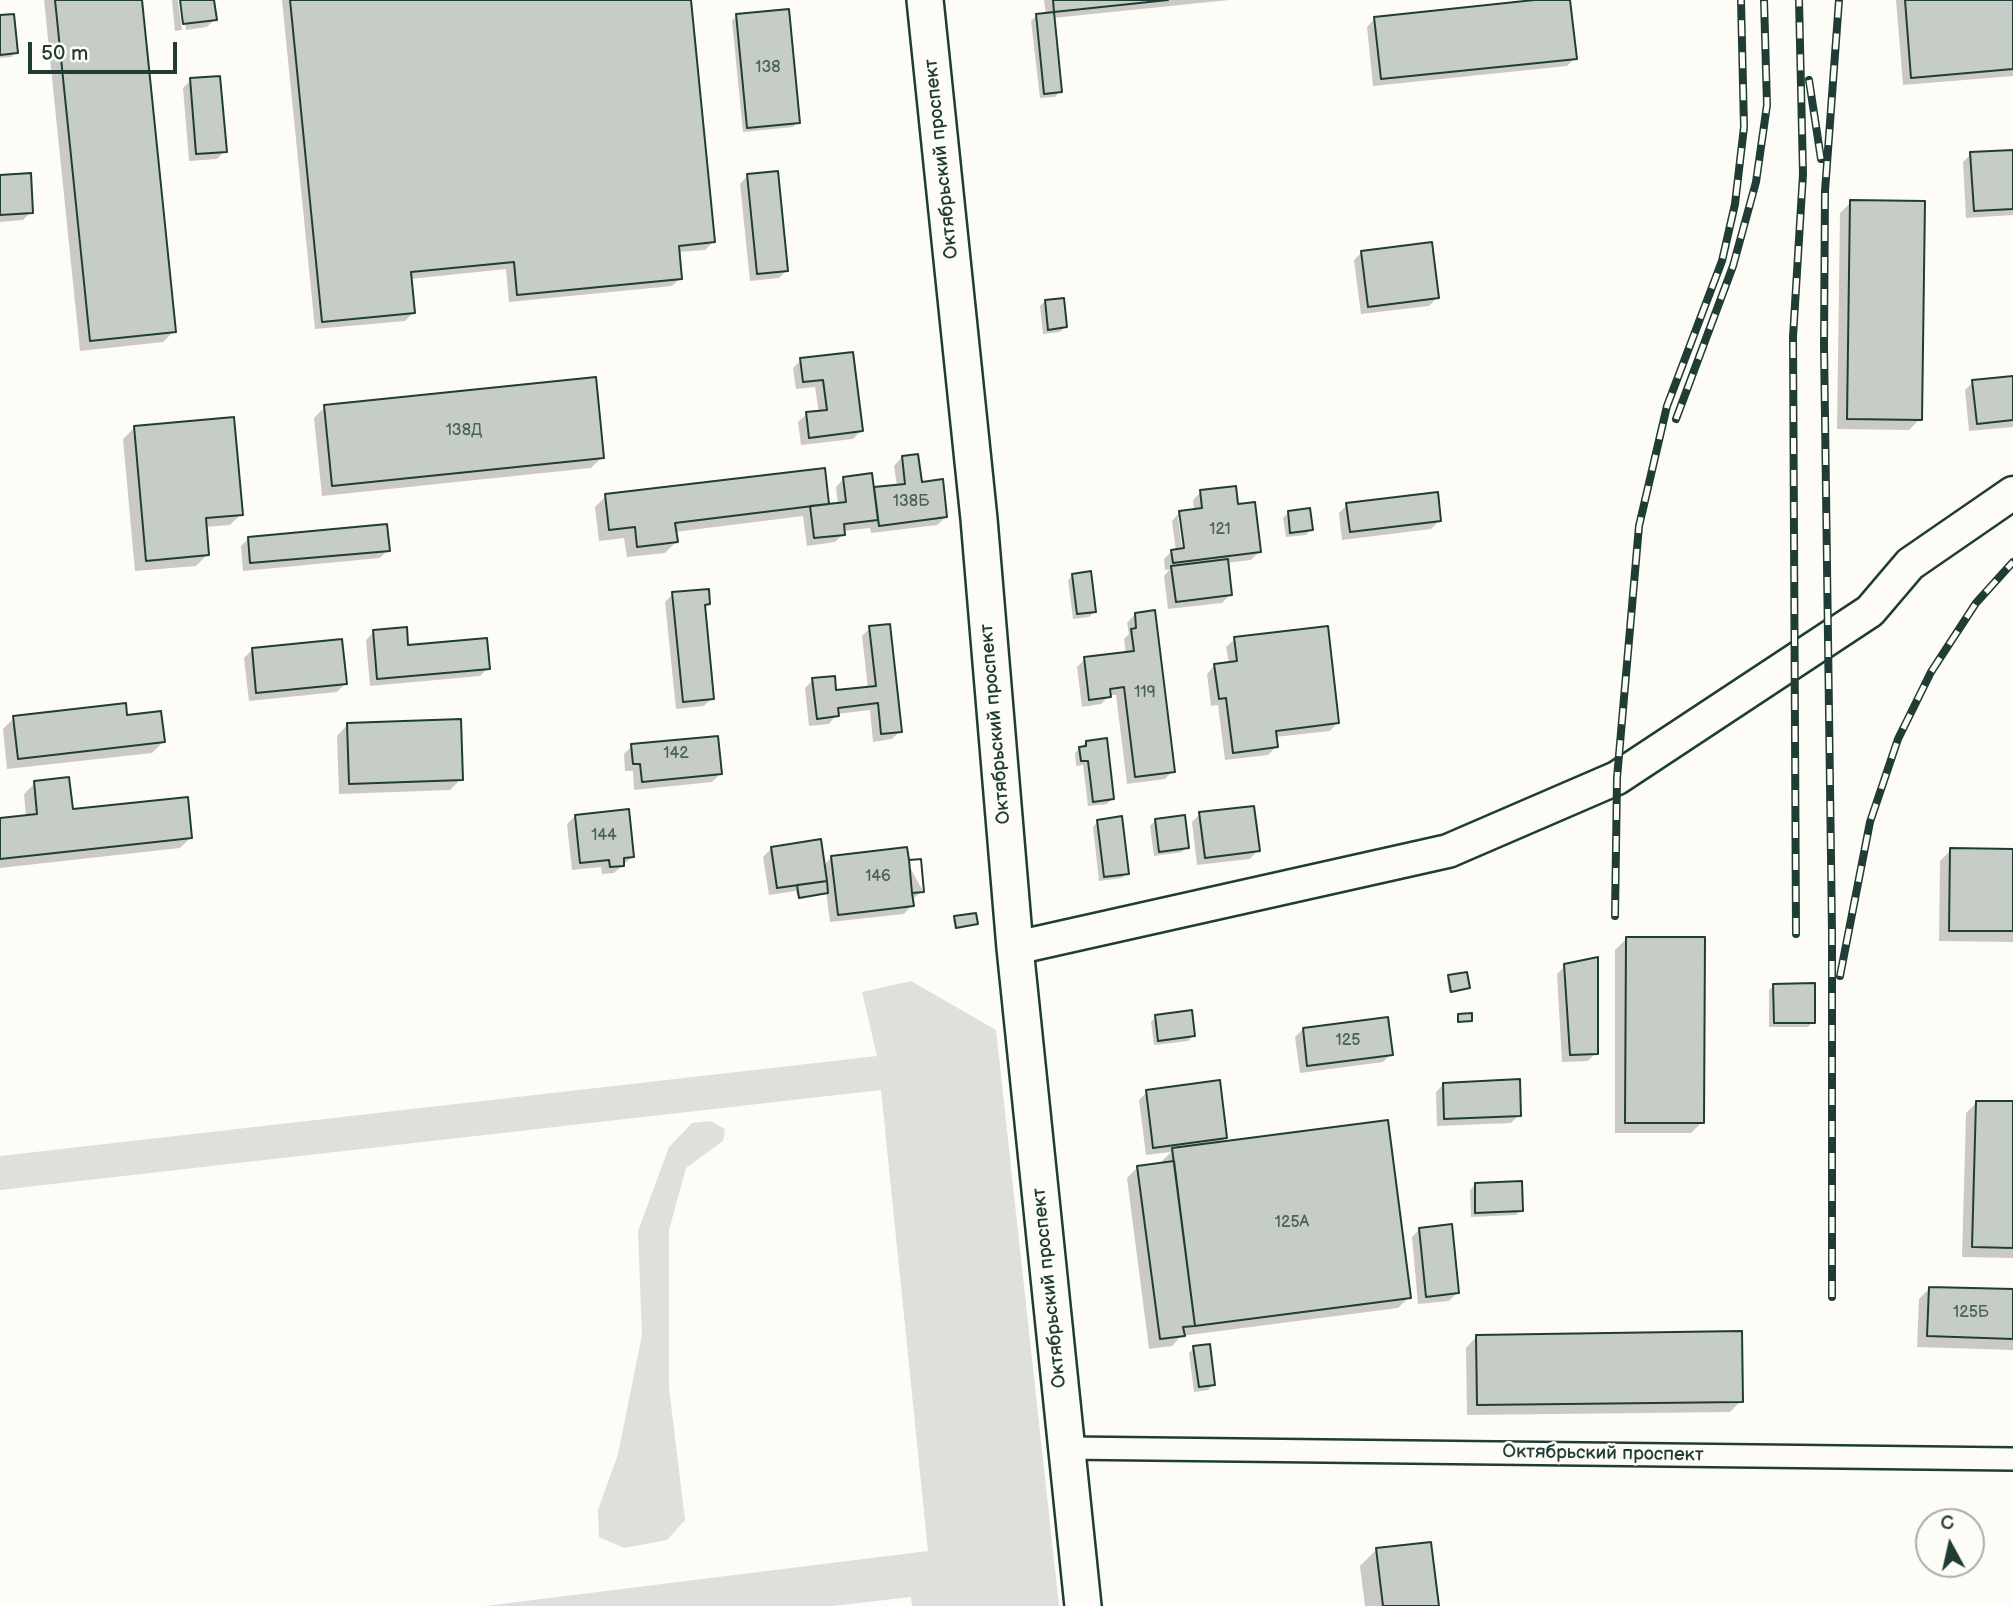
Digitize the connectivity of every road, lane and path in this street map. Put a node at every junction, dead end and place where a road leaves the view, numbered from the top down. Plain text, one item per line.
1 (925, 0) edge
2 (2013, 493) edge
3 (1015, 948) junction
4 (1066, 1448) junction
5 (2013, 1459) edge
6 (1083, 1606) edge

1 - 3 main road, Октябрьский проспект
2 - 3 street
3 - 4 main road, Октябрьский проспект
4 - 5 street, Октябрьский проспект
4 - 6 main road, Октябрьский проспект

